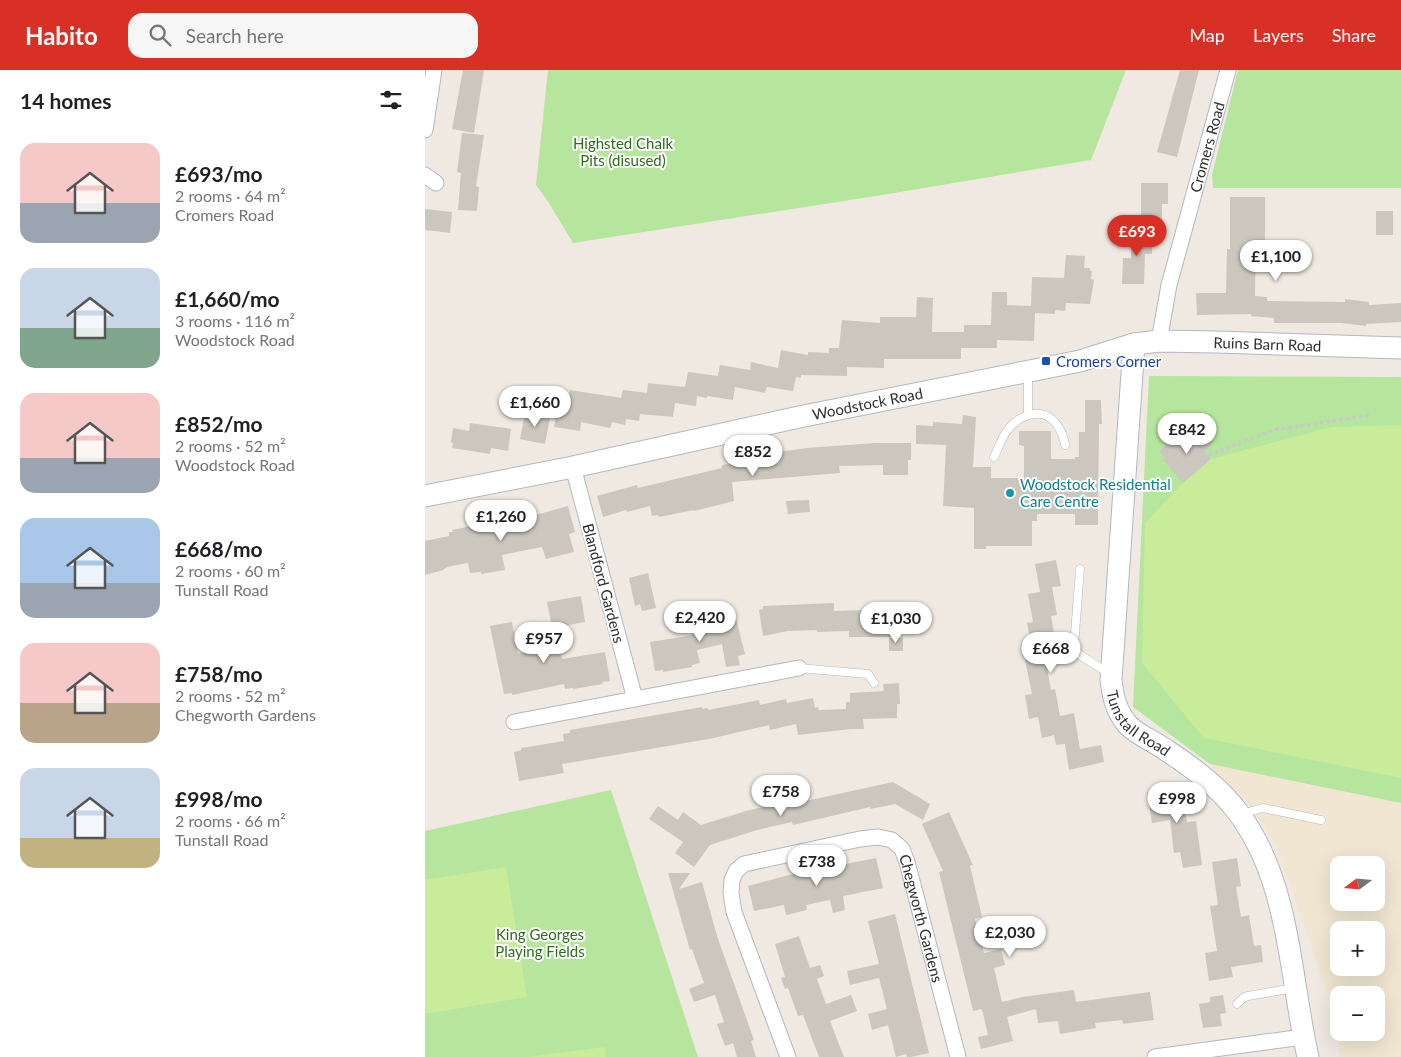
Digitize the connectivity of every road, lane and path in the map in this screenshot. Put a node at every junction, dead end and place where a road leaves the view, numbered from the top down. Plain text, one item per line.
1 (434, 70) edge
2 (1228, 70) edge
3 (425, 130) edge
4 (1159, 341) junction
5 (1134, 344) junction
6 (1401, 348) edge
7 (1028, 372) junction
8 (1028, 414) junction
9 (1369, 415) dead end
10 (1065, 445) dead end
11 (1207, 455) dead end
12 (994, 457) dead end
13 (573, 467) junction
14 (425, 496) edge
15 (1080, 569) dead end
16 (799, 668) joint
17 (1111, 675) junction
18 (875, 684) dead end
19 (635, 699) junction
20 (514, 722) dead end
21 (1239, 814) junction
22 (1321, 820) dead end
23 (1294, 988) junction
24 (1237, 1004) dead end
25 (1306, 1047) edge
26 (1173, 1056) edge
27 (788, 1057) edge
28 (958, 1057) edge
29 (1155, 1057) edge

1 - 3 street
2 - 4 street, Cromers Road
4 - 5 street, Ruins Barn Road
4 - 6 street, Ruins Barn Road
5 - 7 street, Woodstock Road
5 - 17 street, Tunstall Road
7 - 8 lane
7 - 13 street, Woodstock Road
8 - 10 lane
8 - 12 lane
9 - 11 path
13 - 14 street, Woodstock Road
13 - 19 street, Blandford Gardens
15 - 17 lane
16 - 18 lane
16 - 19 street
17 - 21 street, Tunstall Road
19 - 20 street
21 - 22 lane
21 - 23 street, Tunstall Road
23 - 24 lane
23 - 25 street, Tunstall Road
25 - 26 street
26 - 29 street
27 - 28 street, Chegworth Gardens

